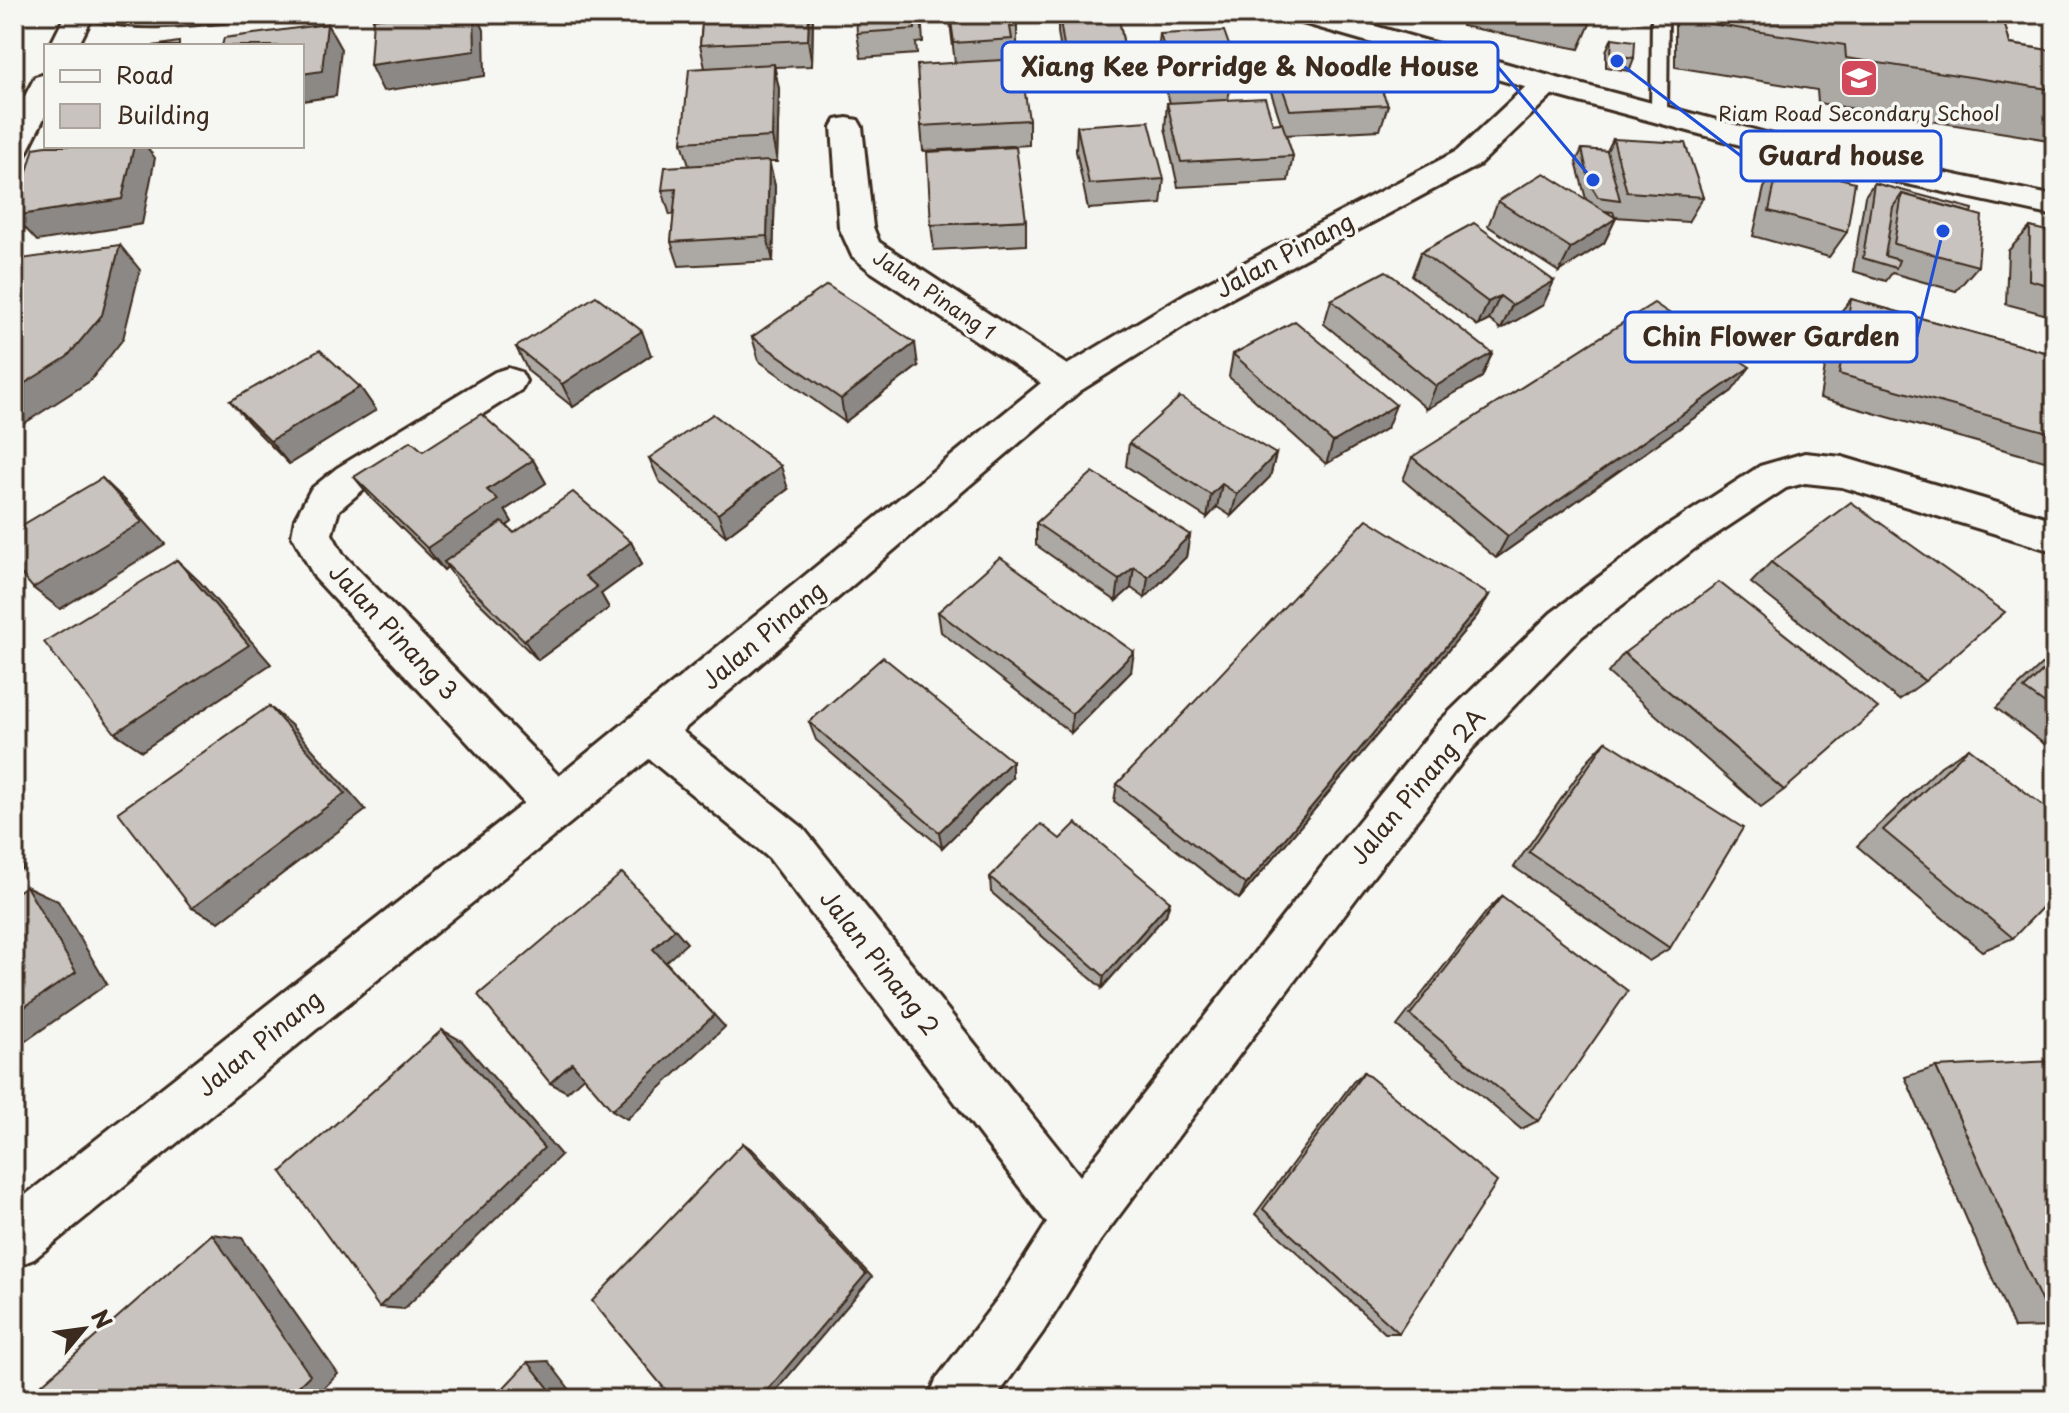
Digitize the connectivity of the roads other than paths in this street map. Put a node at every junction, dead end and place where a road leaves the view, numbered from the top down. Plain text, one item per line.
1 (80, 14) edge
2 (105, 14) edge
3 (222, 14) edge
4 (1302, 14) edge
5 (1660, 14) edge
6 (65, 44) edge
7 (1546, 84) junction
8 (44, 87) edge
9 (1659, 114) junction
10 (847, 127) dead end
11 (14, 149) edge
12 (2055, 206) edge
13 (508, 381) dead end
14 (1067, 382) junction
15 (2055, 536) edge
16 (649, 732) junction
17 (557, 806) junction
18 (1080, 1221) junction
19 (14, 1239) edge
20 (958, 1399) edge

1 - 6 street
2 - 3 street
4 - 7 street
5 - 9 lane
7 - 9 street
7 - 14 street, Jalan Pinang
8 - 11 street
9 - 12 street
10 - 14 street, Jalan Pinang 1
13 - 17 street, Jalan Pinang 3
14 - 16 street, Jalan Pinang
15 - 18 street, Jalan Pinang 2A
16 - 17 street, Jalan Pinang
16 - 18 street, Jalan Pinang 2
17 - 19 street, Jalan Pinang
18 - 20 street, Jalan Pinang 2A

